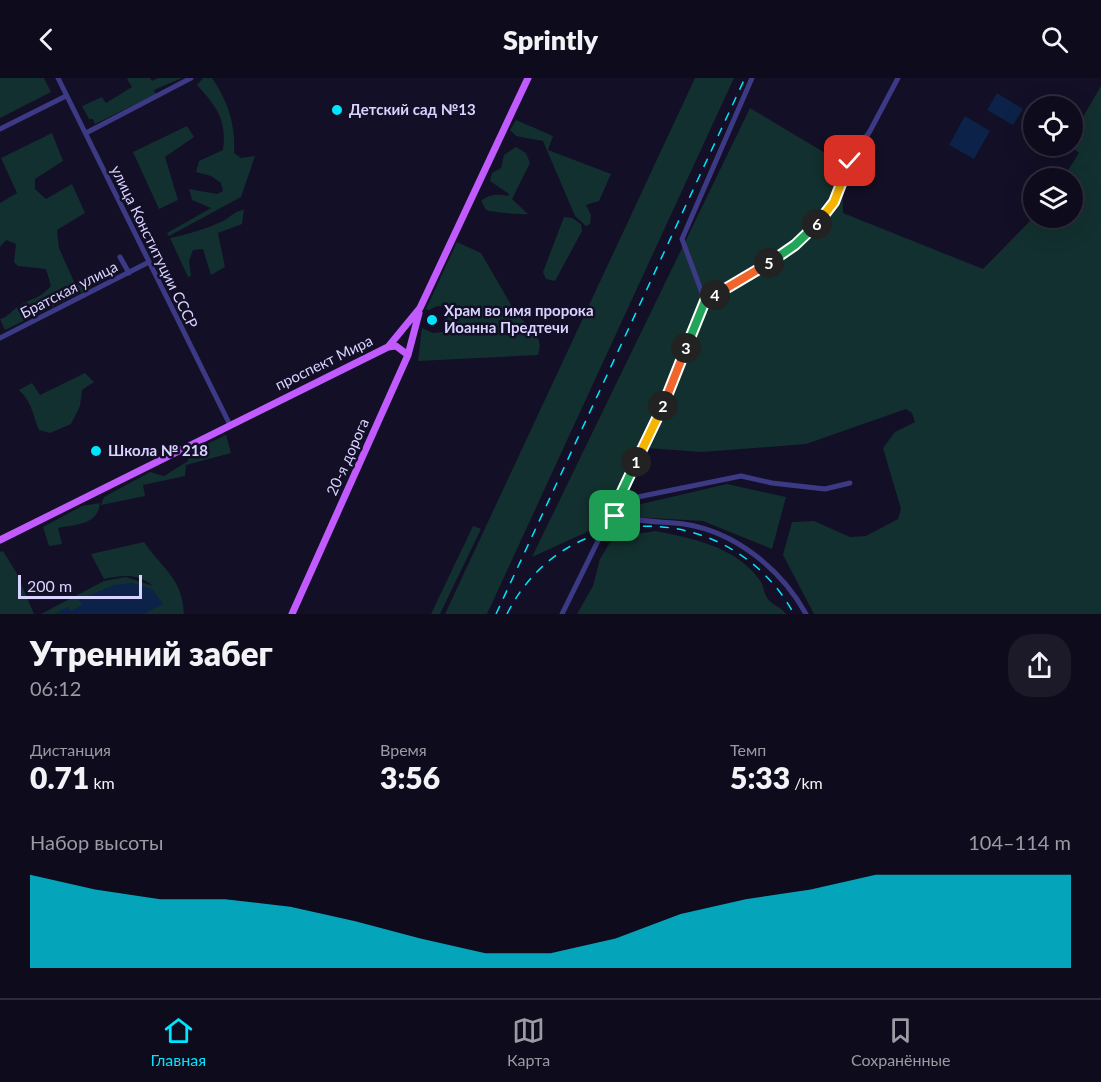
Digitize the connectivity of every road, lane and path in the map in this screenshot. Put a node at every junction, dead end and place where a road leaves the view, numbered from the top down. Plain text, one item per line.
1 (58, 78) edge
2 (191, 78) edge
3 (528, 78) edge
4 (752, 78) edge
5 (898, 78) edge
6 (66, 96) junction
7 (0, 129) edge
8 (86, 133) junction
9 (120, 257) dead end
10 (149, 262) junction
11 (129, 273) junction
12 (705, 301) junction
13 (420, 308) junction
14 (0, 338) edge
15 (388, 347) junction
16 (408, 355) junction
17 (230, 425) junction
18 (850, 483) dead end
19 (618, 501) junction
20 (611, 515) junction
21 (0, 539) edge
22 (292, 614) edge
23 (562, 614) edge
24 (807, 614) edge

1 - 6 street, улица Конституции СССР
2 - 8 street
3 - 13 main road, проспект Мира
4 - 12 street
5 - 12 street
6 - 7 street
6 - 8 street, улица Конституции СССР
8 - 10 street, улица Конституции СССР
9 - 11 street
10 - 11 street, Братская улица
10 - 17 street, улица Конституции СССР
11 - 14 street, Братская улица
12 - 19 street
13 - 15 main road, проспект Мира
13 - 16 main road, 20-я дорога
15 - 16 main road
15 - 17 main road, проспект Мира
16 - 22 main road, 20-я дорога
17 - 21 main road, проспект Мира
18 - 19 street
19 - 20 street
20 - 23 street
20 - 24 street

